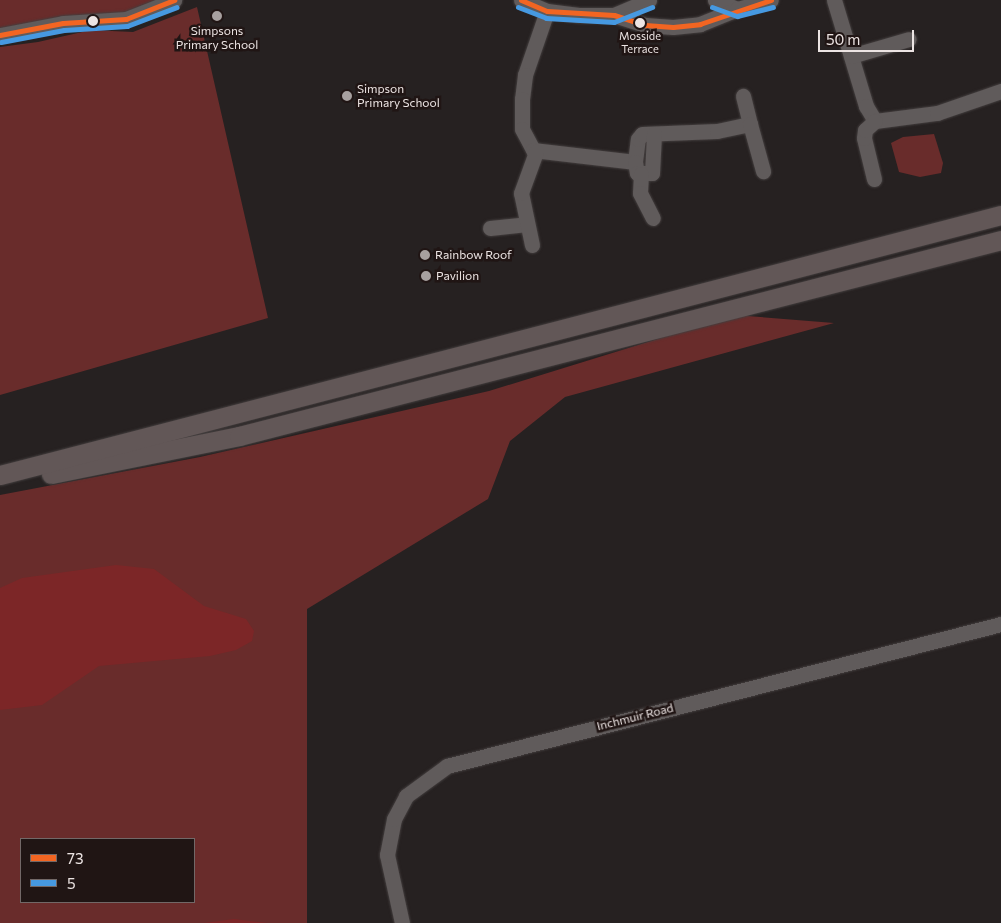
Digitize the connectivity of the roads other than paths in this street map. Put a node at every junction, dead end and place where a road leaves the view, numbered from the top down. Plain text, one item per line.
1 (174, 0) edge
2 (521, 0) edge
3 (649, 0) edge
4 (715, 0) edge
5 (771, 0) edge
6 (834, 0) edge
7 (737, 9) junction
8 (547, 11) junction
9 (614, 15) junction
10 (0, 35) edge
11 (909, 39) dead end
12 (851, 56) junction
13 (1001, 91) edge
14 (743, 96) dead end
15 (875, 120) junction
16 (750, 124) junction
17 (536, 152) junction
18 (638, 168) junction
19 (763, 171) dead end
20 (874, 179) dead end
21 (1001, 215) edge
22 (654, 218) dead end
23 (527, 224) junction
24 (490, 228) dead end
25 (1001, 240) edge
26 (532, 245) dead end
27 (0, 475) edge
28 (0, 482) edge
29 (1001, 624) edge
30 (402, 923) edge

1 - 10 street
2 - 8 street
3 - 9 street
4 - 7 street
5 - 7 street
6 - 12 street
7 - 9 street
8 - 9 street
8 - 17 street
11 - 12 street
12 - 15 street
13 - 15 street
14 - 16 street
15 - 20 street
16 - 18 street
16 - 19 street
17 - 18 street
17 - 23 street
18 - 22 street
21 - 27 main road
23 - 24 street
23 - 26 street
25 - 28 main road
29 - 30 street, Inchmuir Road

